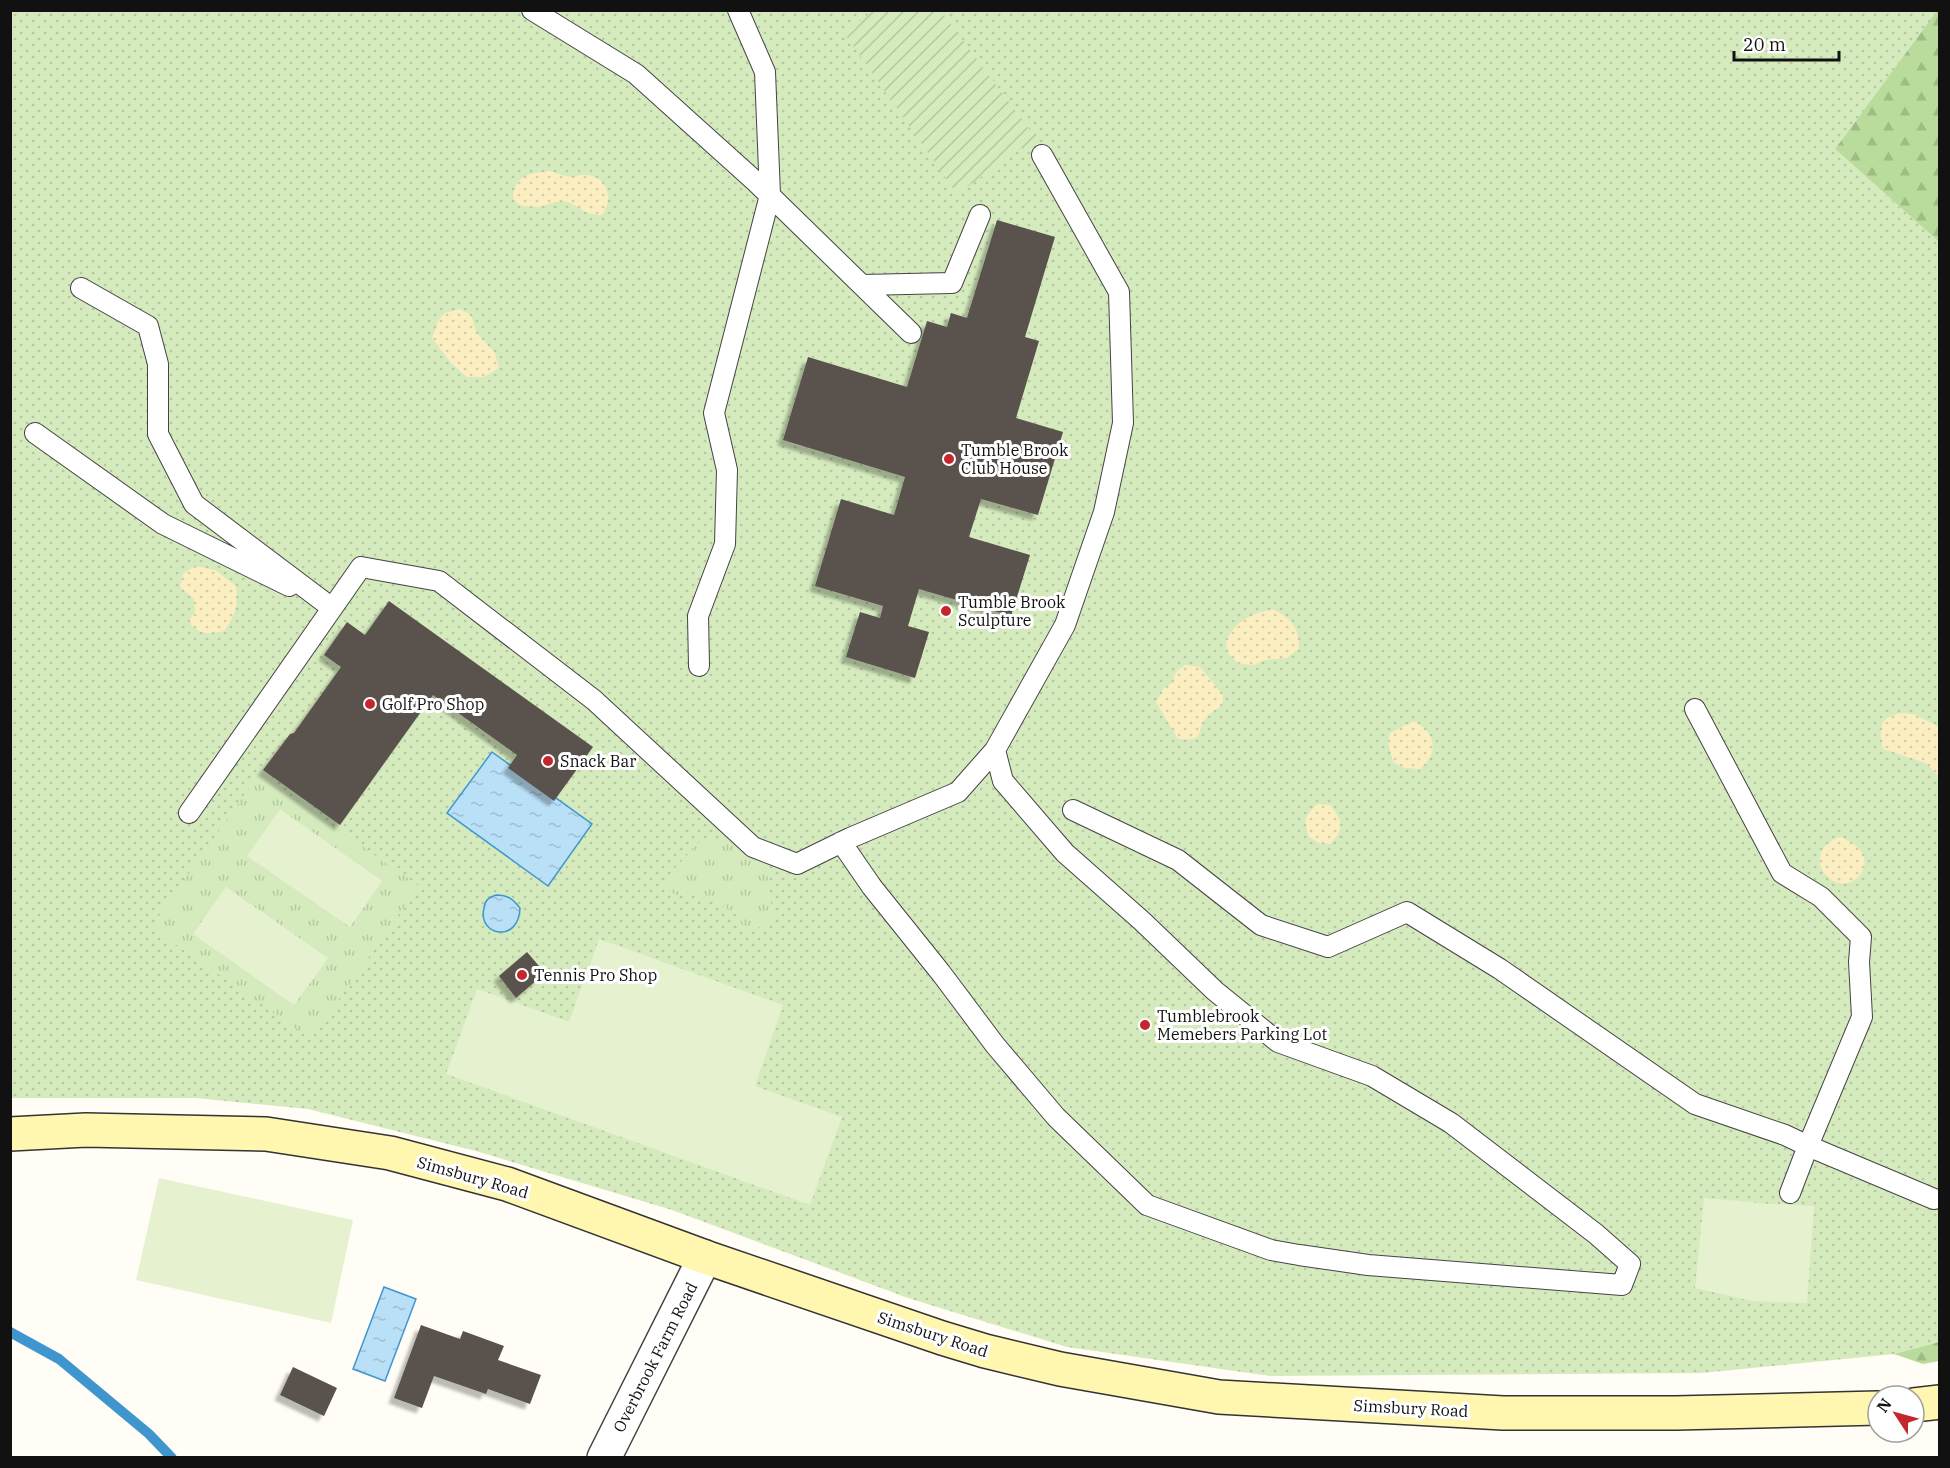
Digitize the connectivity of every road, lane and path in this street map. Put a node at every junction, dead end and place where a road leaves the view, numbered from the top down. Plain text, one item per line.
1 (532, 10) edge
2 (738, 10) edge
3 (1042, 155) dead end
4 (770, 195) junction
5 (980, 215) dead end
6 (862, 285) junction
7 (81, 288) dead end
8 (911, 333) dead end
9 (35, 433) dead end
10 (332, 608) junction
11 (699, 666) dead end
12 (1695, 709) dead end
13 (995, 750) junction
14 (1072, 810) dead end
15 (189, 813) dead end
16 (840, 842) junction
17 (10, 1134) edge
18 (1808, 1146) junction
19 (1790, 1193) dead end
20 (1934, 1199) dead end
21 (705, 1257) junction
22 (1866, 1408) edge
23 (604, 1458) edge

1 - 4 lane
2 - 4 lane
3 - 13 lane
4 - 6 lane
4 - 11 lane
5 - 6 lane
6 - 8 lane
7 - 10 lane
9 - 10 lane
10 - 15 lane
10 - 16 lane
12 - 18 lane
13 - 16 lane
13 - 16 lane
14 - 18 lane
17 - 21 main road, Simsbury Road
18 - 19 lane
18 - 20 lane
21 - 22 main road, Simsbury Road
21 - 23 street, Overbrook Farm Road

